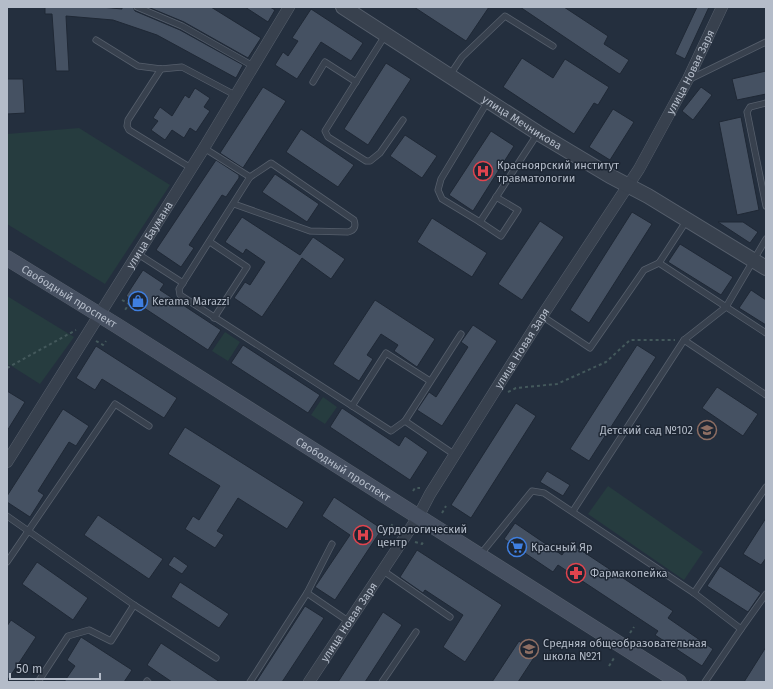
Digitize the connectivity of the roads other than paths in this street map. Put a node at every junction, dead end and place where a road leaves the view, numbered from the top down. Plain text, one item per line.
1 (137, 7) edge
2 (289, 7) edge
3 (343, 7) edge
4 (722, 7) edge
5 (386, 34) junction
6 (96, 40) dead end
7 (766, 42) edge
8 (553, 46) dead end
9 (253, 66) junction
10 (161, 69) junction
11 (449, 76) junction
12 (688, 80) junction
13 (313, 82) dead end
14 (356, 82) junction
15 (235, 95) junction
16 (488, 101) junction
17 (766, 103) edge
18 (403, 120) dead end
19 (538, 132) junction
20 (204, 148) junction
21 (191, 168) junction
22 (250, 177) junction
23 (627, 186) junction
24 (496, 197) junction
25 (234, 204) junction
26 (766, 206) edge
27 (688, 220) junction
28 (480, 222) junction
29 (766, 239) edge
30 (210, 242) junction
31 (138, 254) junction
32 (7, 258) edge
33 (753, 260) junction
34 (659, 263) junction
35 (766, 268) edge
36 (183, 282) junction
37 (726, 307) junction
38 (99, 315) junction
39 (542, 316) junction
40 (214, 318) junction
41 (766, 333) edge
42 (461, 334) dead end
43 (684, 340) junction
44 (430, 382) junction
45 (766, 395) edge
46 (352, 406) junction
47 (404, 422) junction
48 (149, 426) dead end
49 (455, 455) junction
50 (7, 462) edge
51 (766, 487) edge
52 (573, 511) junction
53 (7, 516) edge
54 (418, 516) junction
55 (28, 531) junction
56 (332, 544) dead end
57 (480, 555) junction
58 (7, 562) edge
59 (382, 570) junction
60 (306, 593) junction
61 (694, 593) junction
62 (766, 594) edge
63 (134, 605) junction
64 (450, 617) dead end
65 (348, 621) junction
66 (741, 629) junction
67 (416, 632) dead end
68 (216, 658) dead end
69 (38, 682) edge
70 (250, 682) edge
71 (309, 682) edge
72 (382, 682) edge
73 (679, 682) edge
74 (705, 682) edge

1 - 9 lane
2 - 9 street, улица Баумана
3 - 5 street, улица Мечникова
4 - 12 street, улица Новая Заря
5 - 11 street, улица Мечникова
5 - 14 lane
6 - 10 lane
7 - 12 lane
8 - 11 lane
9 - 15 street, улица Баумана
10 - 15 lane
10 - 21 lane
11 - 16 street, улица Мечникова
12 - 23 street, улица Новая Заря
13 - 14 lane
14 - 18 lane
15 - 20 street, улица Баумана
16 - 19 street, улица Мечникова
16 - 28 lane
17 - 26 lane
19 - 23 street, улица Мечникова
19 - 24 lane
20 - 21 street, улица Баумана
20 - 22 lane
21 - 31 street, улица Баумана
22 - 25 lane
22 - 25 lane
23 - 27 street, улица Мечникова
23 - 39 street, улица Новая Заря
24 - 28 lane
24 - 28 lane
25 - 30 lane
27 - 33 street, улица Мечникова
27 - 34 lane
29 - 33 lane
30 - 36 lane
30 - 40 lane
31 - 36 lane
31 - 38 street, улица Баумана
32 - 38 main road, Свободный проспект
33 - 35 street, улица Мечникова
33 - 37 lane
34 - 37 lane
34 - 39 lane
36 - 40 lane
37 - 41 lane
37 - 43 lane
38 - 50 street, улица Баумана
38 - 54 main road, Свободный проспект
39 - 49 street, улица Новая Заря
40 - 46 lane
42 - 44 lane
43 - 45 lane
43 - 52 lane
44 - 46 lane
44 - 47 lane
46 - 47 lane
47 - 49 lane
48 - 55 lane
49 - 54 street, улица Новая Заря
51 - 61 lane
52 - 57 lane
52 - 61 lane
53 - 55 lane
54 - 57 main road, Свободный проспект
54 - 59 street, улица Новая Заря
55 - 58 lane
55 - 63 lane
56 - 60 lane
57 - 73 main road, Свободный проспект
59 - 64 lane
59 - 65 street, улица Новая Заря
60 - 65 lane
60 - 70 lane
61 - 66 lane
62 - 66 lane
63 - 68 lane
63 - 69 lane
65 - 71 street, улица Новая Заря
66 - 74 lane
67 - 72 lane

